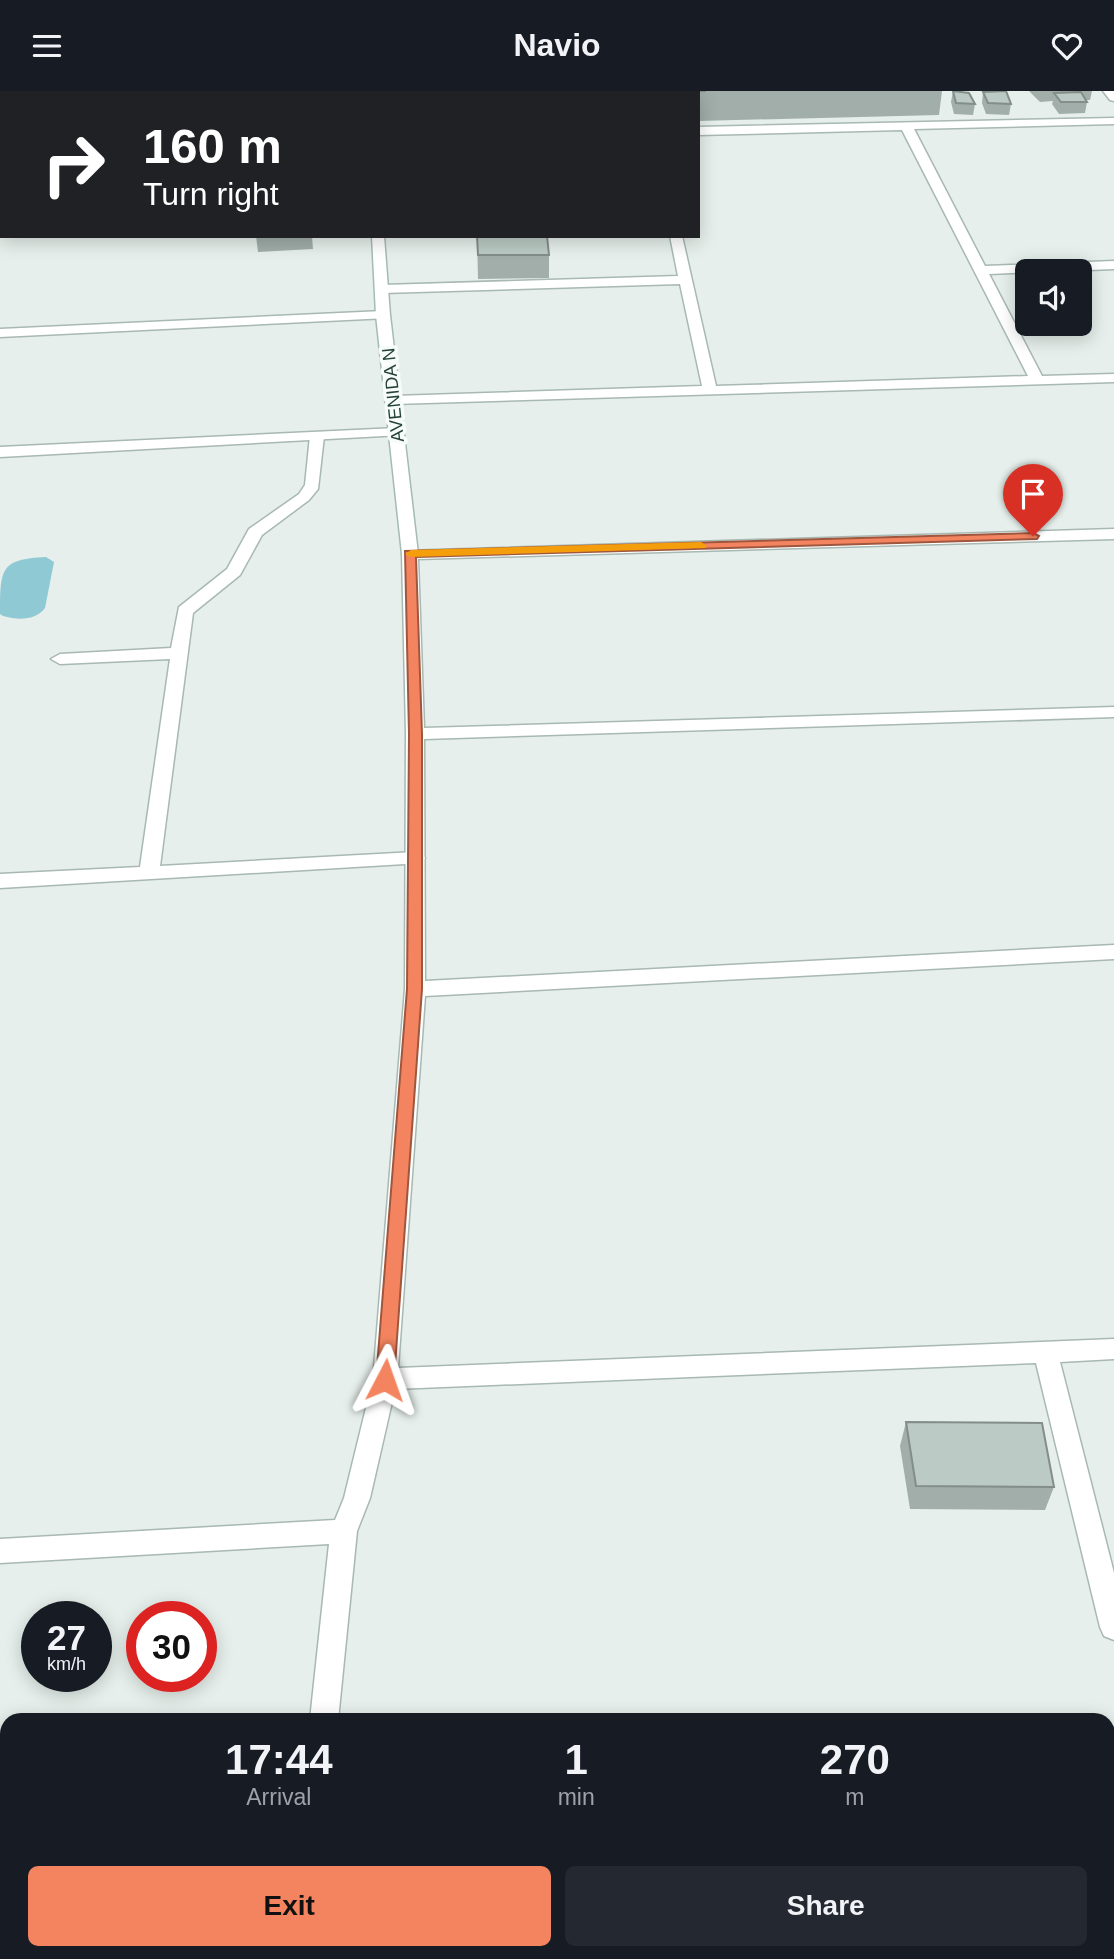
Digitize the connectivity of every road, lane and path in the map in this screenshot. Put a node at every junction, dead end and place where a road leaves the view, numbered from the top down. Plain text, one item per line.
1 (1109, 91) edge
2 (1114, 98) edge
3 (1114, 121) edge
4 (906, 126) junction
5 (700, 131) edge
6 (378, 238) edge
7 (676, 238) edge
8 (1114, 265) edge
9 (980, 270) junction
10 (687, 281) junction
11 (383, 289) junction
12 (383, 315) junction
13 (0, 333) edge
14 (1114, 378) edge
15 (1037, 380) junction
16 (710, 390) junction
17 (394, 400) junction
18 (397, 432) junction
19 (317, 436) junction
20 (0, 452) edge
21 (1114, 534) edge
22 (410, 554) junction
23 (180, 653) junction
24 (60, 659) dead end
25 (1114, 712) edge
26 (415, 734) junction
27 (415, 858) junction
28 (149, 873) junction
29 (0, 881) edge
30 (1114, 952) edge
31 (415, 989) junction
32 (1114, 1349) edge
33 (1045, 1350) junction
34 (385, 1380) junction
35 (344, 1531) junction
36 (0, 1551) edge
37 (1114, 1627) edge
38 (325, 1713) edge

1 - 2 street
3 - 4 street
4 - 5 street
4 - 9 street
6 - 11 street, AVENIDA N
7 - 10 street
8 - 9 street
9 - 15 street
10 - 11 street
10 - 16 street
11 - 12 street, AVENIDA N
12 - 13 street
12 - 17 street, AVENIDA N
14 - 15 street
15 - 16 street
16 - 17 street
17 - 18 street, AVENIDA N
18 - 19 street
18 - 22 street, AVENIDA N
19 - 20 street
19 - 23 street
21 - 22 street
22 - 26 street, AVENIDA N
23 - 24 street
23 - 28 street
25 - 26 street
26 - 27 street, AVENIDA N
27 - 28 street
27 - 31 street, AVENIDA N
28 - 29 street
30 - 31 street
31 - 34 street, AVENIDA N
32 - 33 street
33 - 34 street
33 - 37 street
34 - 35 street, AVENIDA N
35 - 36 street
35 - 38 street, AVENIDA N

